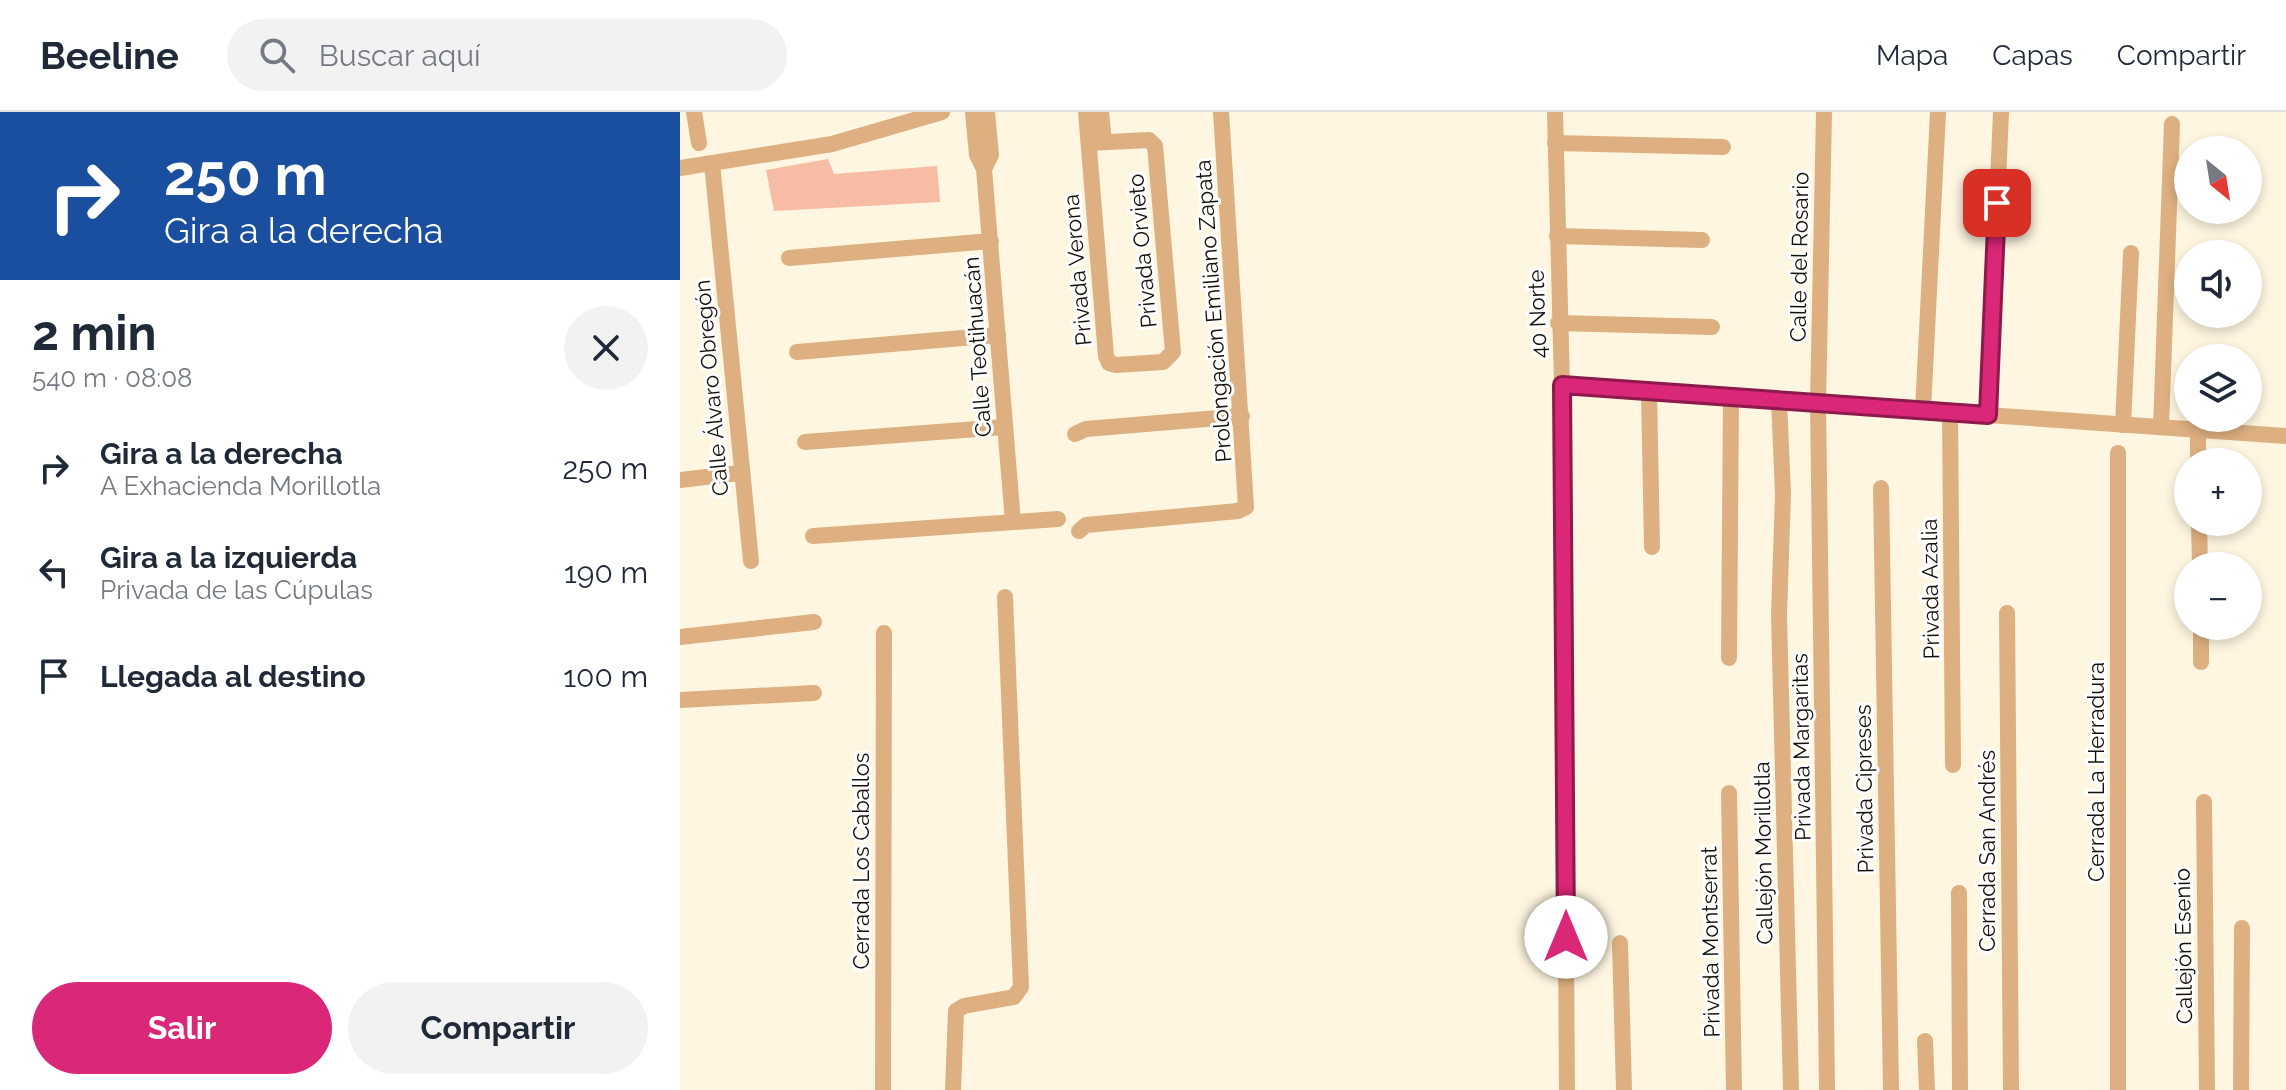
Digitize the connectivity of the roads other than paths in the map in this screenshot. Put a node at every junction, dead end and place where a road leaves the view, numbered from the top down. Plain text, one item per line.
1 (694, 112) edge
2 (942, 112) edge
3 (973, 112) edge
4 (987, 112) edge
5 (1086, 112) edge
6 (1101, 112) edge
7 (1221, 112) edge
8 (1555, 112) edge
9 (1824, 112) edge
10 (1938, 112) edge
11 (2001, 112) edge
12 (2172, 124) dead end
13 (699, 143) dead end
14 (1096, 143) junction
15 (1555, 143) junction
16 (1723, 147) dead end
17 (712, 163) junction
18 (680, 168) edge
19 (984, 169) junction
20 (1557, 236) junction
21 (1702, 240) dead end
22 (991, 241) junction
23 (2131, 253) dead end
24 (789, 258) dead end
25 (1558, 323) junction
26 (1712, 327) dead end
27 (998, 335) junction
28 (797, 352) dead end
29 (1170, 358) joint
30 (1562, 385) junction
31 (1649, 391) junction
32 (1731, 397) junction
33 (1779, 400) junction
34 (1818, 403) junction
35 (1923, 411) junction
36 (1950, 412) junction
37 (1988, 415) junction
38 (1242, 416) junction
39 (2123, 425) junction
40 (1004, 427) junction
41 (2161, 427) junction
42 (2174, 428) edge
43 (2227, 432) edge
44 (1075, 434) dead end
45 (2286, 436) edge
46 (805, 442) dead end
47 (2118, 453) dead end
48 (740, 473) junction
49 (680, 480) edge
50 (1881, 488) dead end
51 (1058, 519) dead end
52 (1013, 522) junction
53 (1079, 531) dead end
54 (813, 536) dead end
55 (1652, 547) dead end
56 (751, 561) dead end
57 (1005, 597) dead end
58 (2007, 613) dead end
59 (814, 622) dead end
60 (884, 633) dead end
61 (680, 637) edge
62 (2201, 640) edge
63 (1729, 658) dead end
64 (2201, 662) dead end
65 (814, 693) dead end
66 (680, 700) edge
67 (1953, 765) dead end
68 (1729, 793) dead end
69 (2204, 802) dead end
70 (1959, 893) dead end
71 (2242, 928) dead end
72 (1620, 943) dead end
73 (1925, 1041) dead end
74 (883, 1090) edge
75 (953, 1090) edge
76 (1567, 1090) edge
77 (1624, 1090) edge
78 (1734, 1090) edge
79 (1791, 1090) edge
80 (1827, 1090) edge
81 (1891, 1090) edge
82 (1927, 1090) edge
83 (1960, 1090) edge
84 (2011, 1090) edge
85 (2118, 1090) edge
86 (2207, 1090) edge
87 (2241, 1090) edge

1 - 13 street
2 - 17 street
3 - 19 street, Calle Teotihuacán
4 - 19 street, Calle Teotihuacán
5 - 14 street, Privada Verona
6 - 14 street
7 - 38 street, Prolongación Emiliano Zapata
8 - 15 street, 40 Norte
9 - 34 street, Calle del Rosario
10 - 35 street
11 - 37 street
12 - 41 street
14 - 29 street, Privada Orvieto
14 - 29 street, Privada Verona
15 - 16 street
15 - 20 street, 40 Norte
17 - 18 street
17 - 48 street, Calle Álvaro Obregón
19 - 22 street, Calle Teotihuacán
20 - 21 street
20 - 25 street, 40 Norte
22 - 24 street
22 - 27 street, Calle Teotihuacán
23 - 39 street
25 - 26 street
25 - 30 street, 40 Norte
27 - 28 street
27 - 40 street, Calle Teotihuacán
30 - 31 street
30 - 76 street, 40 Norte
31 - 32 street
31 - 55 street
32 - 33 street
32 - 63 street
33 - 34 street
33 - 79 street, Callejón Morillotla
34 - 35 street
34 - 80 street, Privada Margaritas
35 - 36 street
36 - 37 street
36 - 67 street, Privada Azalia
37 - 39 street
38 - 44 street
38 - 53 street, Prolongación Emiliano Zapata
39 - 41 street
40 - 46 street
40 - 52 street, Calle Teotihuacán
41 - 42 street
43 - 45 street
47 - 85 street, Cerrada La Herradura
48 - 49 street
48 - 56 street, Calle Álvaro Obregón
50 - 81 street, Privada Cipreses
51 - 52 street
52 - 54 street
57 - 75 street
58 - 84 street, Cerrada San Andrés
59 - 61 street
60 - 74 street, Cerrada Los Caballos
62 - 64 street
65 - 66 street
68 - 78 street, Privada Montserrat
69 - 86 street, Callejón Esenio
70 - 83 street
71 - 87 street
72 - 77 street
73 - 82 street

